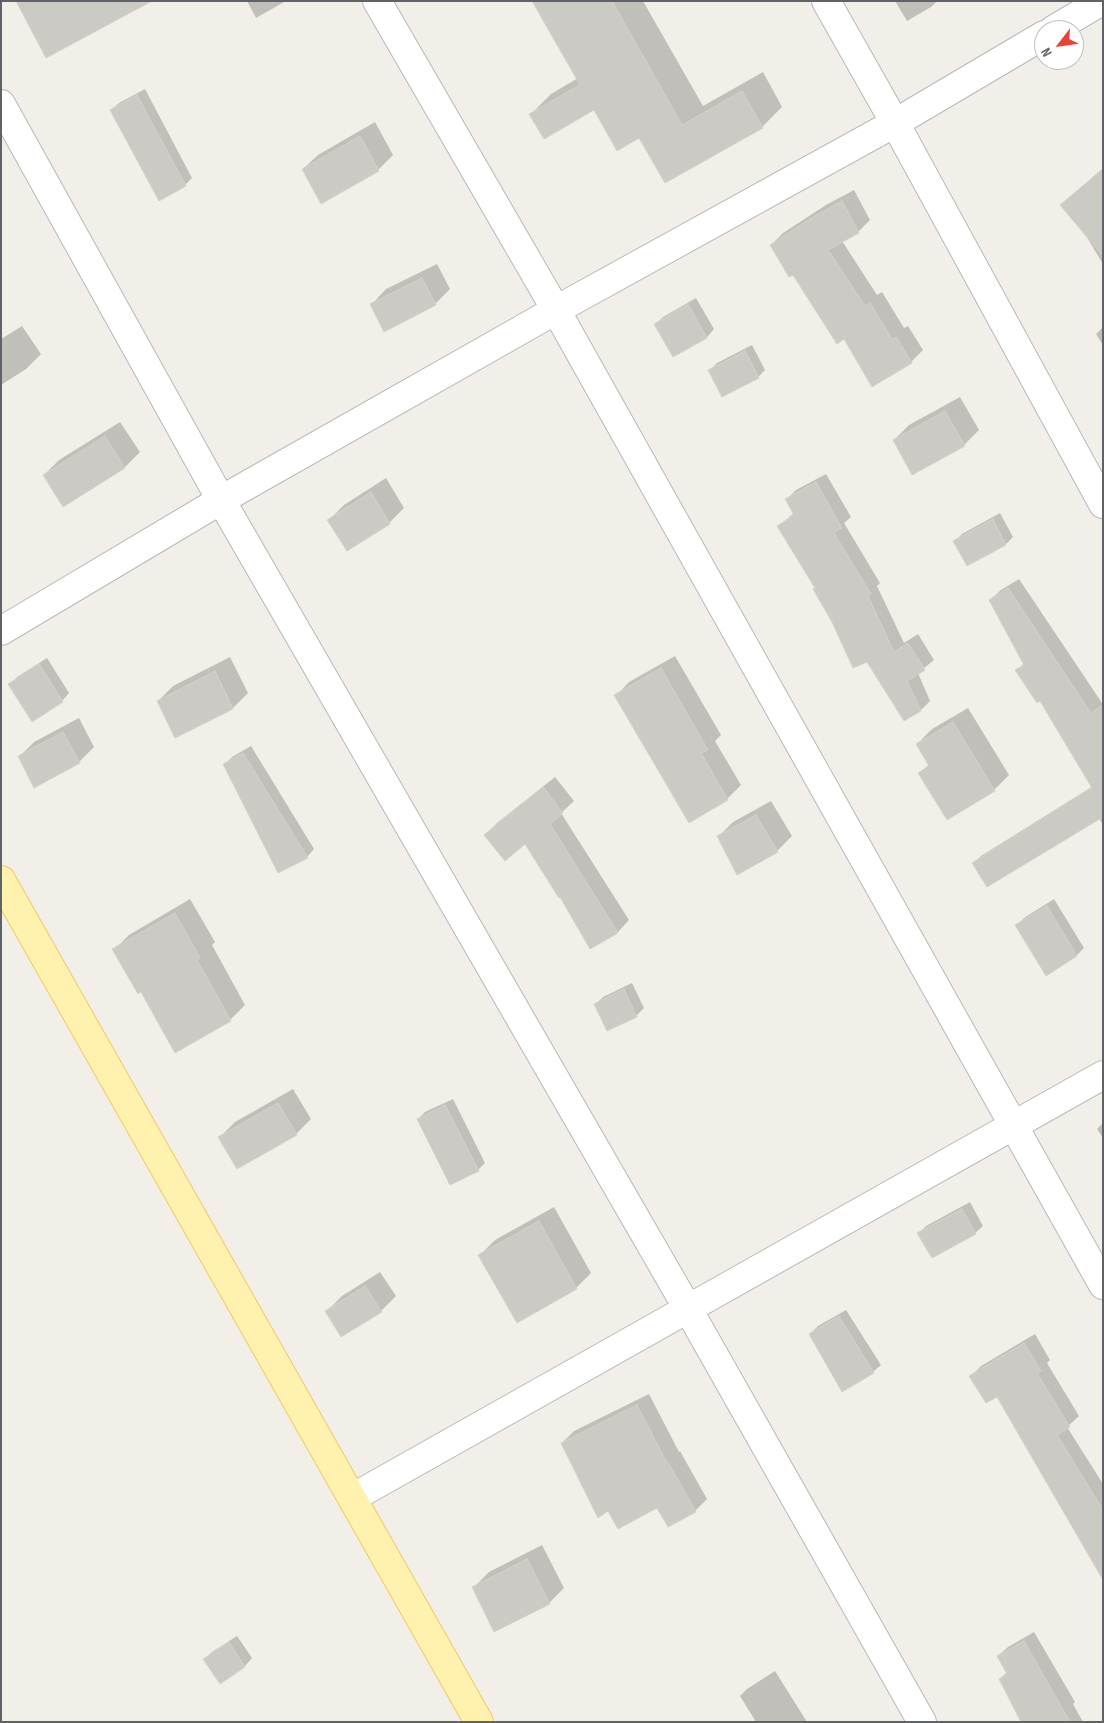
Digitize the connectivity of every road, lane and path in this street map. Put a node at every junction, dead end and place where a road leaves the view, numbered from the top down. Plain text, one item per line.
1 (377, 1) edge
2 (826, 1) edge
3 (1102, 1) edge
4 (1070, 20) edge
5 (1034, 41) edge
6 (1, 104) edge
7 (895, 122) junction
8 (556, 310) junction
9 (221, 500) junction
10 (1103, 504) edge
11 (1, 631) edge
12 (1, 880) edge
13 (1103, 1075) edge
14 (1013, 1125) junction
15 (1103, 1285) edge
16 (688, 1309) junction
17 (352, 1498) junction
18 (479, 1722) edge
19 (922, 1722) edge

1 - 8 street
2 - 7 street
3 - 4 street
5 - 7 street
6 - 9 street
7 - 8 street
7 - 10 street
8 - 9 street
8 - 14 street
9 - 11 street
9 - 16 street
12 - 17 main road
13 - 14 street
14 - 15 street
14 - 16 street
16 - 17 street
16 - 19 street
17 - 18 main road

